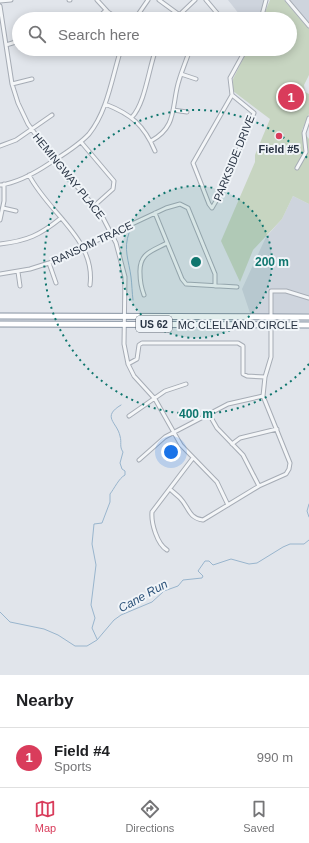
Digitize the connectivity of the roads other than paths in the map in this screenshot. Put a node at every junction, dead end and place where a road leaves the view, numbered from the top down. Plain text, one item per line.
1 (11, 0) edge
2 (97, 0) edge
3 (148, 0) edge
4 (159, 0) edge
5 (195, 0) edge
6 (206, 0) edge
7 (266, 0) edge
8 (287, 0) edge
9 (0, 1) edge
10 (0, 6) edge
11 (106, 10) joint
12 (109, 12) edge
13 (139, 12) edge
14 (177, 12) edge
15 (182, 12) edge
16 (216, 12) edge
17 (262, 12) edge
18 (1, 19) edge
19 (309, 26) edge
20 (12, 43) edge
21 (6, 44) junction
22 (119, 56) edge
23 (153, 56) edge
24 (187, 56) edge
25 (242, 56) edge
26 (181, 74) junction
27 (32, 79) dead end
28 (196, 79) dead end
29 (12, 84) junction
30 (232, 95) junction
31 (105, 104) junction
32 (173, 110) junction
33 (187, 112) dead end
34 (52, 115) dead end
35 (132, 116) junction
36 (309, 118) edge
37 (31, 129) junction
38 (151, 141) junction
39 (81, 142) junction
40 (0, 146) edge
41 (155, 151) dead end
42 (54, 160) junction
43 (297, 168) dead end
44 (29, 175) junction
45 (2, 184) edge
46 (94, 206) junction
47 (3, 208) junction
48 (16, 211) dead end
49 (155, 214) junction
50 (61, 218) junction
51 (0, 220) edge
52 (112, 234) junction
53 (167, 243) junction
54 (0, 244) edge
55 (83, 248) junction
56 (49, 263) junction
57 (18, 272) junction
58 (0, 274) edge
59 (56, 283) dead end
60 (90, 285) dead end
61 (20, 286) dead end
62 (215, 286) junction
63 (237, 287) dead end
64 (144, 295) dead end
65 (309, 298) edge
66 (0, 316) edge
67 (124, 316) junction
68 (309, 316) edge
69 (271, 317) junction
70 (0, 324) edge
71 (124, 324) junction
72 (271, 324) junction
73 (309, 325) edge
74 (128, 364) junction
75 (265, 377) junction
76 (186, 384) dead end
77 (263, 396) junction
78 (155, 398) junction
79 (209, 414) junction
80 (129, 416) dead end
81 (277, 429) junction
82 (174, 432) junction
83 (232, 444) junction
84 (194, 458) junction
85 (139, 460) dead end
86 (259, 486) junction
87 (170, 489) junction
88 (228, 505) junction
89 (167, 550) dead end

1 - 9 street
2 - 11 street
3 - 13 street
4 - 14 street
5 - 15 street
6 - 16 street
7 - 17 street
8 - 19 street
10 - 18 street, HEMINGWAY PLACE
11 - 12 street
18 - 21 street, HEMINGWAY PLACE
20 - 21 street
21 - 29 street, HEMINGWAY PLACE
22 - 31 street
23 - 35 street
24 - 26 street
25 - 30 street
26 - 28 street
26 - 32 street
27 - 29 street
29 - 37 street, HEMINGWAY PLACE
30 - 30 street, PARKSIDE DRIVE
31 - 35 street
31 - 39 street
32 - 33 street
32 - 38 street
34 - 37 street
35 - 38 street
36 - 43 street
37 - 40 street
37 - 42 street, HEMINGWAY PLACE
38 - 41 street
39 - 42 street
39 - 46 street
42 - 44 street
42 - 46 street, HEMINGWAY PLACE
44 - 45 street
44 - 50 street
45 - 47 street
46 - 52 street, HEMINGWAY PLACE
47 - 48 street
47 - 51 street
49 - 52 street, RANSOM TRACE
49 - 53 street
49 - 62 street, RANSOM TRACE
50 - 54 street
50 - 55 street
52 - 55 street, RANSOM TRACE
52 - 67 street, HEMINGWAY PLACE
53 - 62 street
53 - 64 street
55 - 56 street, RANSOM TRACE
55 - 60 street
56 - 57 street, RANSOM TRACE
56 - 59 street
57 - 58 street, RANSOM TRACE
57 - 61 street
62 - 63 street
65 - 69 street
66 - 67 highway, MC CLELLAND CIRCLE / US 62
67 - 69 highway, MC CLELLAND CIRCLE / US 62
67 - 71 street, HEMINGWAY PLACE
68 - 69 highway, MC CLELLAND CIRCLE / US 62
69 - 72 street
70 - 71 highway, MC CLELLAND CIRCLE / US 62
71 - 72 highway, MC CLELLAND CIRCLE / US 62
71 - 74 street, HEMINGWAY PLACE
72 - 73 highway, MC CLELLAND CIRCLE / US 62
72 - 75 street
74 - 75 street
74 - 78 street
75 - 77 street
76 - 78 street
77 - 79 street
77 - 81 street
78 - 80 street
78 - 82 street
79 - 82 street
79 - 83 street
81 - 83 street
81 - 86 street
82 - 84 street
82 - 85 street
83 - 86 street
84 - 87 street
84 - 88 street
86 - 88 street
87 - 88 street
87 - 89 street

